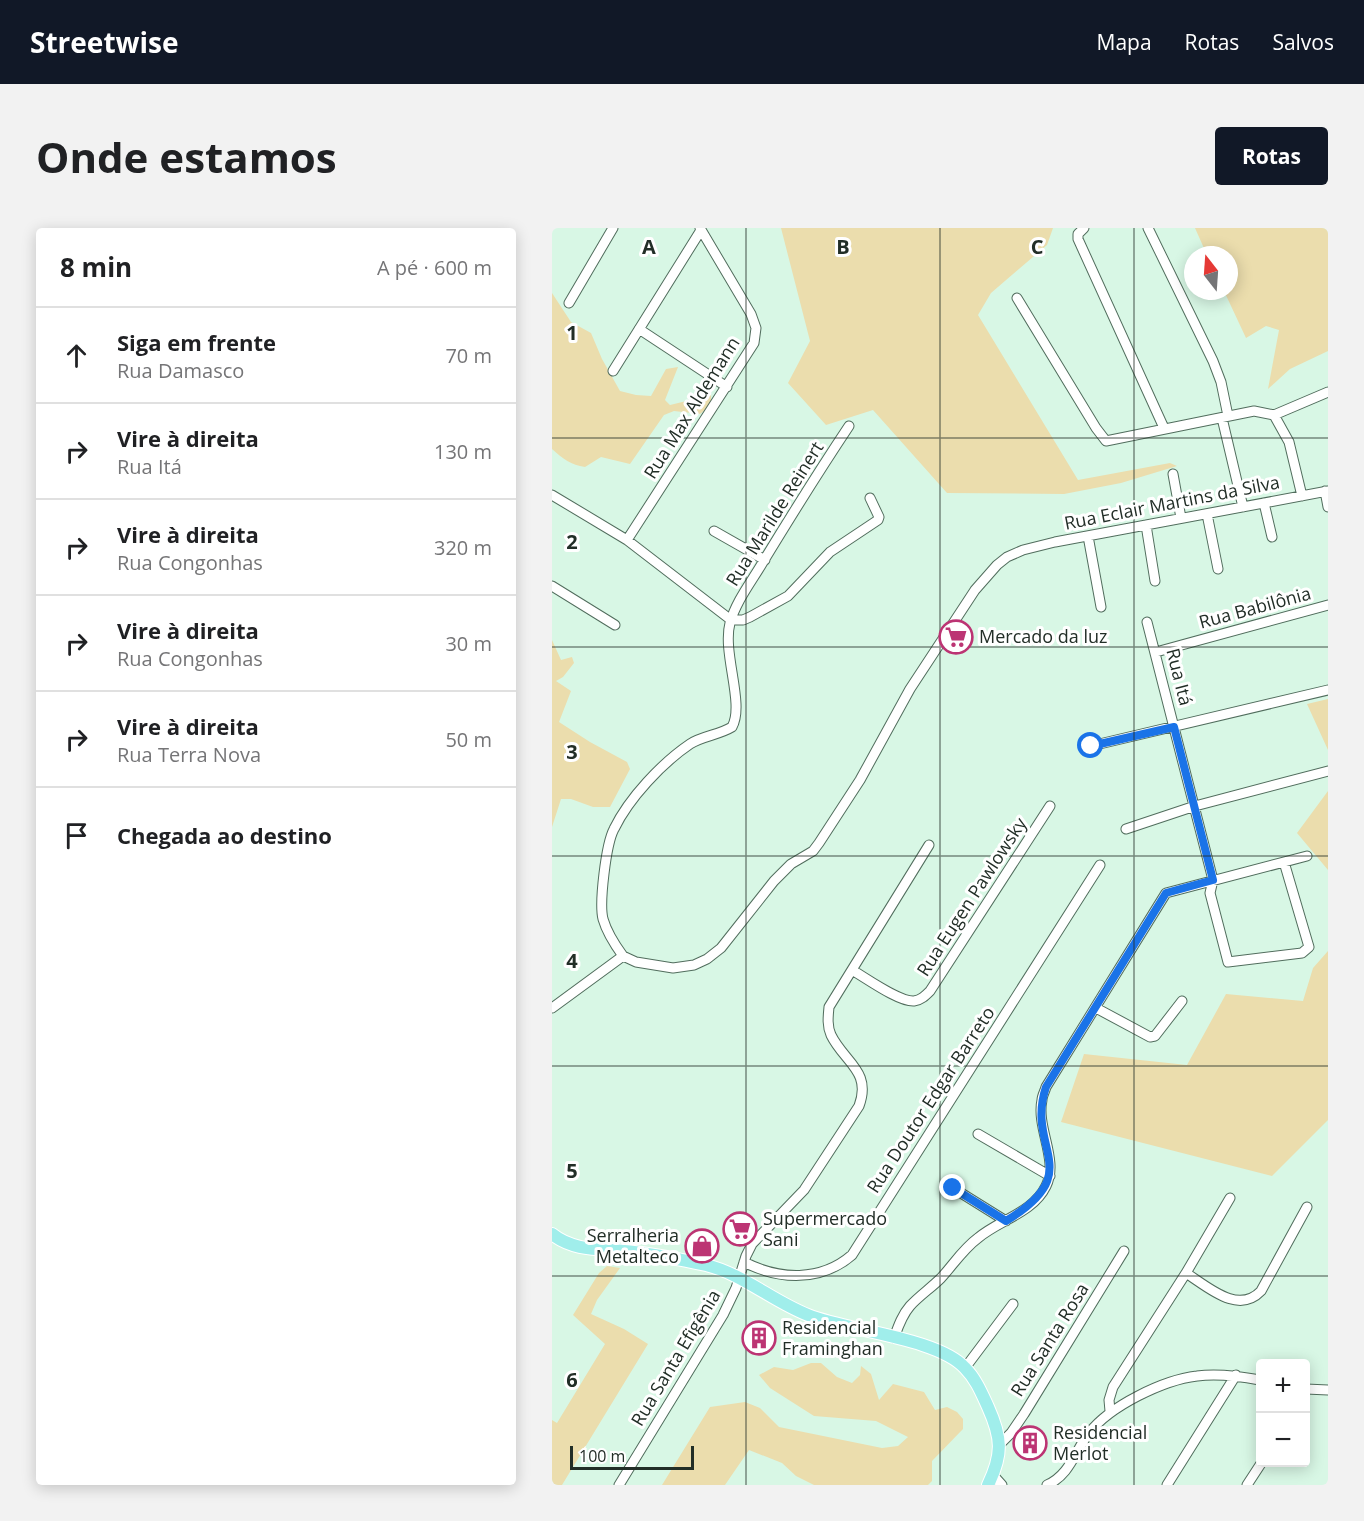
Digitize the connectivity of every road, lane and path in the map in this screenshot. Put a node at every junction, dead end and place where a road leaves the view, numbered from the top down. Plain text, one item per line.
1 (613, 228) edge
2 (1084, 228) edge
3 (1148, 228) edge
4 (700, 229) edge
5 (1017, 298) dead end
6 (569, 303) dead end
7 (639, 329) junction
8 (613, 371) dead end
9 (727, 387) junction
10 (1328, 393) edge
11 (1274, 415) junction
12 (1225, 417) junction
13 (849, 426) dead end
14 (1164, 428) junction
15 (1173, 474) dead end
16 (1326, 491) edge
17 (552, 495) edge
18 (1302, 496) junction
19 (870, 498) dead end
20 (1264, 503) junction
21 (1243, 507) junction
22 (1328, 507) edge
23 (1206, 514) junction
24 (1181, 518) junction
25 (1146, 525) junction
26 (714, 531) dead end
27 (1088, 536) junction
28 (1272, 537) dead end
29 (627, 540) junction
30 (765, 560) junction
31 (1218, 569) dead end
32 (1155, 581) dead end
33 (552, 586) edge
34 (1328, 605) edge
35 (1101, 607) dead end
36 (731, 620) junction
37 (1147, 622) dead end
38 (615, 625) dead end
39 (1156, 652) junction
40 (1328, 690) edge
41 (1174, 727) junction
42 (1091, 746) dead end
43 (1328, 771) edge
44 (1050, 806) dead end
45 (1195, 806) junction
46 (1126, 829) dead end
47 (929, 845) dead end
48 (1307, 855) dead end
49 (1284, 862) junction
50 (1100, 865) dead end
51 (1213, 880) junction
52 (623, 956) junction
53 (852, 970) junction
54 (1182, 1001) dead end
55 (552, 1008) edge
56 (1096, 1008) junction
57 (978, 1134) dead end
58 (1050, 1176) junction
59 (953, 1188) dead end
60 (1230, 1198) dead end
61 (1307, 1207) dead end
62 (1006, 1221) junction
63 (552, 1234) edge
64 (1124, 1251) dead end
65 (744, 1262) junction
66 (1186, 1273) junction
67 (738, 1278) junction
68 (1013, 1304) dead end
69 (894, 1338) junction
70 (965, 1368) junction
71 (1236, 1375) junction
72 (1256, 1379) edge
73 (1310, 1389) edge
74 (1328, 1390) edge
75 (1110, 1411) junction
76 (1000, 1444) junction
77 (1259, 1467) edge
78 (990, 1480) edge
79 (619, 1485) edge
80 (1002, 1485) edge
81 (1047, 1485) edge
82 (1167, 1485) edge
83 (1247, 1485) edge

1 - 6 street
2 - 14 street
3 - 12 street
4 - 7 street
4 - 9 street, Rua Max Aldemann
5 - 14 street
7 - 8 street
7 - 9 street
9 - 29 street, Rua Max Aldemann
10 - 11 street
11 - 12 street
11 - 18 street
12 - 14 street
12 - 21 street
13 - 30 street, Rua Marilde Reinert
15 - 24 street
16 - 18 street, Rua Eclair Martins da Silva
16 - 22 street
17 - 29 street
18 - 20 street, Rua Eclair Martins da Silva
19 - 36 street
20 - 21 street, Rua Eclair Martins da Silva
20 - 28 street
21 - 23 street, Rua Eclair Martins da Silva
23 - 24 street, Rua Eclair Martins da Silva
23 - 31 street
24 - 25 street, Rua Eclair Martins da Silva
25 - 27 street, Rua Eclair Martins da Silva
25 - 32 street
26 - 30 street
27 - 35 street
27 - 52 street, Rua Eclair Martins da Silva
29 - 36 street
30 - 36 street, Rua Marilde Reinert
33 - 38 street
34 - 39 street, Rua Babilônia
36 - 52 street
37 - 39 street, Rua Itá
39 - 41 street, Rua Itá
40 - 41 street
41 - 42 street
41 - 45 street, Rua Itá
43 - 45 street
44 - 53 street, Rua Eugen Pawlowsky
45 - 46 street
45 - 51 street, Rua Itá
47 - 53 street
48 - 49 street
49 - 51 street
49 - 51 street, Rua Itá
50 - 65 street, Rua Doutor Edgar Barreto
51 - 56 street
52 - 55 street
53 - 65 street, Rua Santa Efigênia
54 - 56 street
56 - 58 street
57 - 58 street
58 - 62 street
59 - 62 street
60 - 66 street
61 - 66 street
62 - 69 street
63 - 67 main road
64 - 76 street, Rua Santa Rosa
65 - 67 street, Rua Santa Efigênia
66 - 75 street
67 - 69 main road
67 - 79 street, Rua Santa Efigênia
68 - 70 street
69 - 70 main road
70 - 76 main road
71 - 72 street
71 - 75 street
71 - 82 street
73 - 74 street
75 - 81 street
76 - 78 main road
77 - 83 street
78 - 80 street

